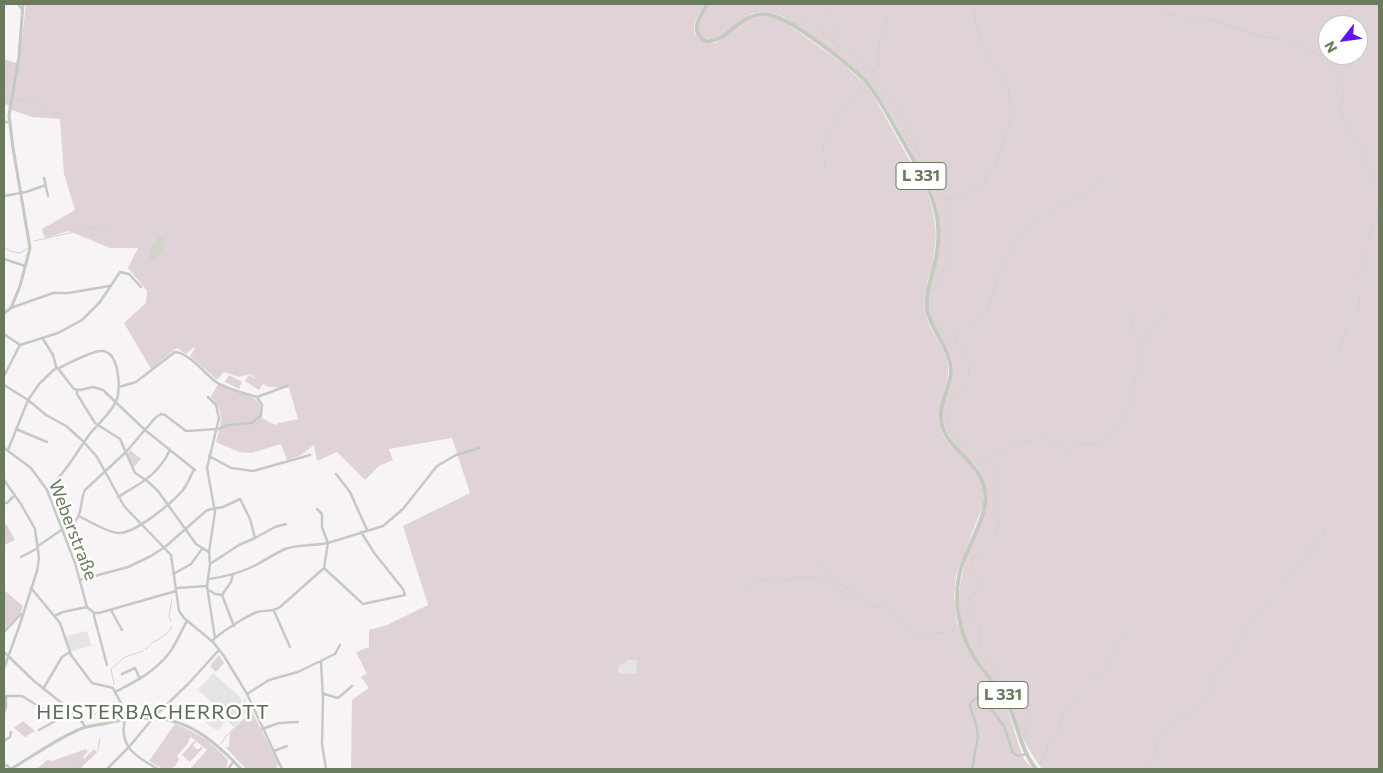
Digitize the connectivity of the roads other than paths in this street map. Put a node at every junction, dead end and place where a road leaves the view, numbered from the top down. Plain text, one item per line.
1 (18, 4) edge
2 (23, 4) edge
3 (707, 4) edge
4 (23, 10) junction
5 (4, 122) edge
6 (10, 122) junction
7 (44, 178) dead end
8 (46, 185) junction
9 (21, 193) junction
10 (4, 196) edge
11 (48, 196) dead end
12 (4, 259) edge
13 (25, 266) junction
14 (110, 286) junction
15 (141, 286) dead end
16 (11, 308) junction
17 (4, 313) edge
18 (4, 334) edge
19 (43, 339) junction
20 (20, 345) junction
21 (58, 368) junction
22 (4, 376) edge
23 (4, 385) edge
24 (287, 386) dead end
25 (119, 387) junction
26 (77, 390) junction
27 (208, 397) dead end
28 (257, 397) junction
29 (28, 400) junction
30 (115, 403) junction
31 (97, 426) junction
32 (16, 429) junction
33 (218, 429) junction
34 (145, 430) junction
35 (47, 442) dead end
36 (84, 442) junction
37 (4, 448) edge
38 (480, 448) dead end
39 (8, 450) junction
40 (170, 450) junction
41 (126, 452) junction
42 (310, 455) dead end
43 (209, 456) junction
44 (105, 470) junction
45 (336, 474) dead end
46 (4, 480) edge
47 (146, 480) junction
48 (47, 490) junction
49 (15, 495) junction
50 (118, 497) junction
51 (4, 503) edge
52 (168, 504) junction
53 (215, 508) junction
54 (318, 509) dead end
55 (79, 516) junction
56 (286, 524) dead end
57 (141, 525) junction
58 (63, 529) junction
59 (185, 529) junction
60 (368, 530) junction
61 (361, 532) junction
62 (255, 538) junction
63 (328, 543) junction
64 (38, 547) junction
65 (165, 547) junction
66 (202, 549) junction
67 (209, 552) junction
68 (21, 557) dead end
69 (210, 564) junction
70 (324, 568) junction
71 (174, 573) junction
72 (234, 574) junction
73 (80, 580) junction
74 (209, 580) junction
75 (31, 588) junction
76 (207, 588) junction
77 (176, 590) junction
78 (222, 595) junction
79 (86, 607) junction
80 (111, 610) junction
81 (274, 611) junction
82 (94, 613) junction
83 (22, 614) junction
84 (54, 616) junction
85 (187, 621) junction
86 (234, 626) junction
87 (122, 630) dead end
88 (4, 632) edge
89 (214, 639) junction
90 (340, 645) dead end
91 (290, 647) dead end
92 (219, 650) junction
93 (4, 652) edge
94 (70, 652) junction
95 (8, 655) junction
96 (321, 661) junction
97 (107, 665) dead end
98 (4, 668) edge
99 (122, 674) dead end
100 (140, 679) junction
101 (352, 686) dead end
102 (44, 689) junction
103 (115, 692) junction
104 (247, 694) junction
105 (323, 694) junction
106 (5, 695) edge
107 (66, 708) junction
108 (4, 713) edge
109 (58, 718) junction
110 (153, 718) junction
111 (126, 720) junction
112 (298, 722) dead end
113 (85, 727) junction
114 (262, 729) junction
115 (39, 730) dead end
116 (11, 732) dead end
117 (4, 741) edge
118 (287, 746) dead end
119 (129, 747) junction
120 (274, 751) junction
121 (1024, 755) junction
122 (234, 761) junction
123 (4, 766) edge
124 (11, 769) edge
125 (107, 769) edge
126 (158, 769) edge
127 (228, 769) edge
128 (241, 769) edge
129 (282, 769) edge
130 (326, 769) edge
131 (972, 769) edge
132 (1036, 769) edge

1 - 4 street
2 - 4 main road
3 - 121 main road, L 331
4 - 6 main road
5 - 6 street
6 - 9 main road
7 - 8 street
8 - 9 street
8 - 11 street
9 - 10 street
9 - 13 main road
12 - 13 street
13 - 16 main road
14 - 15 street
14 - 16 street
14 - 19 street
16 - 17 main road
18 - 20 street
19 - 20 street
19 - 21 street
20 - 22 street
21 - 25 street
21 - 26 street
21 - 29 street
23 - 29 street
24 - 28 street
25 - 28 street
25 - 30 street
26 - 30 street
26 - 31 street
27 - 33 street
28 - 33 street
29 - 32 street
29 - 36 street
30 - 31 street
30 - 34 street
31 - 36 street
31 - 41 street
32 - 35 street
32 - 39 street
33 - 34 street
33 - 43 street
34 - 40 street
34 - 41 street
36 - 44 street
36 - 48 street
37 - 39 street, Weberstraße
38 - 60 street
39 - 48 street, Weberstraße
40 - 47 street
40 - 52 street
41 - 44 street
41 - 47 street
42 - 43 street
43 - 53 street
44 - 50 street
44 - 55 street
45 - 60 street
46 - 49 street
47 - 50 street
47 - 52 street
48 - 58 street, Weberstraße
49 - 51 street
49 - 64 street
50 - 57 street
52 - 57 street
52 - 59 street
53 - 59 street
53 - 62 street
53 - 67 street
54 - 63 street
55 - 57 street
55 - 58 street
56 - 62 street
57 - 65 street
58 - 64 street
58 - 73 street, Weberstraße
59 - 65 street
59 - 66 street
60 - 61 street
61 - 63 street
61 - 70 street
62 - 69 street
63 - 70 street
63 - 72 street
64 - 68 street
64 - 75 street
65 - 71 street
65 - 73 street
66 - 67 street
66 - 71 street
67 - 69 street
69 - 74 street
70 - 81 street
71 - 77 street
72 - 74 street
72 - 78 street
73 - 79 street, Weberstraße
74 - 76 street
75 - 83 street
75 - 84 street
76 - 77 street
76 - 78 street
76 - 89 street
77 - 80 street
77 - 85 street
78 - 86 street
79 - 82 street
79 - 84 street
80 - 82 street
80 - 87 street
81 - 86 street
81 - 91 street
82 - 97 street
83 - 88 street
83 - 95 street
84 - 94 street
85 - 89 street
85 - 100 street
86 - 89 street
89 - 92 street
90 - 96 street
92 - 104 street
92 - 110 street
93 - 95 street
94 - 102 street
94 - 103 street
95 - 98 street
95 - 102 street
96 - 104 street
96 - 105 street
99 - 100 street
100 - 103 street
101 - 105 street
102 - 107 street
103 - 111 street
104 - 114 street
105 - 130 street
106 - 108 street
106 - 109 street
107 - 109 street
107 - 113 street
109 - 115 street
110 - 111 main road
110 - 119 street
110 - 122 main road
111 - 113 main road
111 - 119 street
112 - 114 street
113 - 124 main road
114 - 120 street
116 - 117 street
118 - 120 street
119 - 125 street
119 - 126 street
120 - 129 street
121 - 131 street
121 - 132 main road, L 331
122 - 127 street
122 - 128 main road
123 - 124 street

